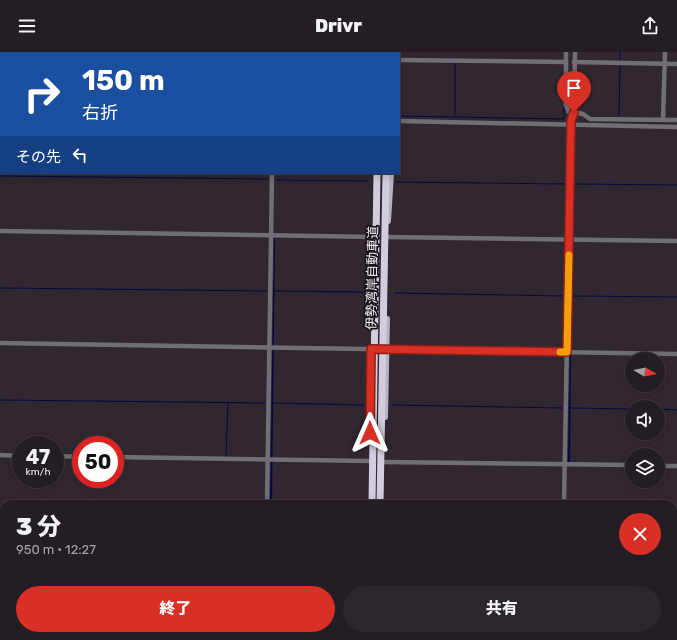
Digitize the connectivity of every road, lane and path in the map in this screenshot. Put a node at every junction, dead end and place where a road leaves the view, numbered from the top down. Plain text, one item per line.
1 (566, 52) edge
2 (574, 52) edge
3 (665, 52) edge
4 (400, 60) edge
5 (566, 62) junction
6 (574, 62) junction
7 (665, 64) junction
8 (677, 64) edge
9 (574, 112) junction
10 (664, 120) junction
11 (677, 120) edge
12 (400, 121) edge
13 (571, 125) junction
14 (677, 127) edge
15 (272, 174) edge
16 (376, 174) edge
17 (376, 174) edge
18 (386, 174) edge
19 (391, 174) edge
20 (0, 231) edge
21 (271, 235) junction
22 (375, 237) junction
23 (388, 237) junction
24 (569, 240) junction
25 (677, 241) edge
26 (0, 343) edge
27 (272, 348) junction
28 (371, 349) junction
29 (386, 349) junction
30 (567, 352) junction
31 (677, 354) edge
32 (0, 456) edge
33 (12, 456) edge
34 (124, 457) edge
35 (270, 459) junction
36 (370, 461) junction
37 (384, 462) junction
38 (565, 465) junction
39 (625, 466) edge
40 (665, 466) edge
41 (677, 466) edge
42 (267, 500) edge
43 (371, 500) edge
44 (371, 500) edge
45 (380, 500) edge
46 (383, 500) edge
47 (564, 500) edge

1 - 5 street
2 - 6 street
3 - 7 street
4 - 5 street
5 - 9 street
6 - 7 street
6 - 9 street
7 - 8 street
7 - 10 street
9 - 10 street
9 - 13 street
10 - 11 street
12 - 13 street
13 - 14 street
13 - 24 street
15 - 21 street
16 - 22 main road
17 - 43 highway, 伊勢湾岸自動車道
18 - 45 highway, 伊勢湾岸自動車道
19 - 23 main road
20 - 21 street
21 - 22 street
21 - 27 street
22 - 28 main road
23 - 24 street
23 - 29 main road
24 - 25 street
24 - 30 street
26 - 27 street
27 - 28 street
27 - 35 street
28 - 29 street
28 - 36 main road
29 - 30 street
29 - 37 main road
30 - 31 street
30 - 38 street
32 - 33 street
34 - 35 street
35 - 36 street
35 - 42 street
36 - 44 main road
37 - 38 street
37 - 46 main road
38 - 39 street
38 - 47 street
40 - 41 street

